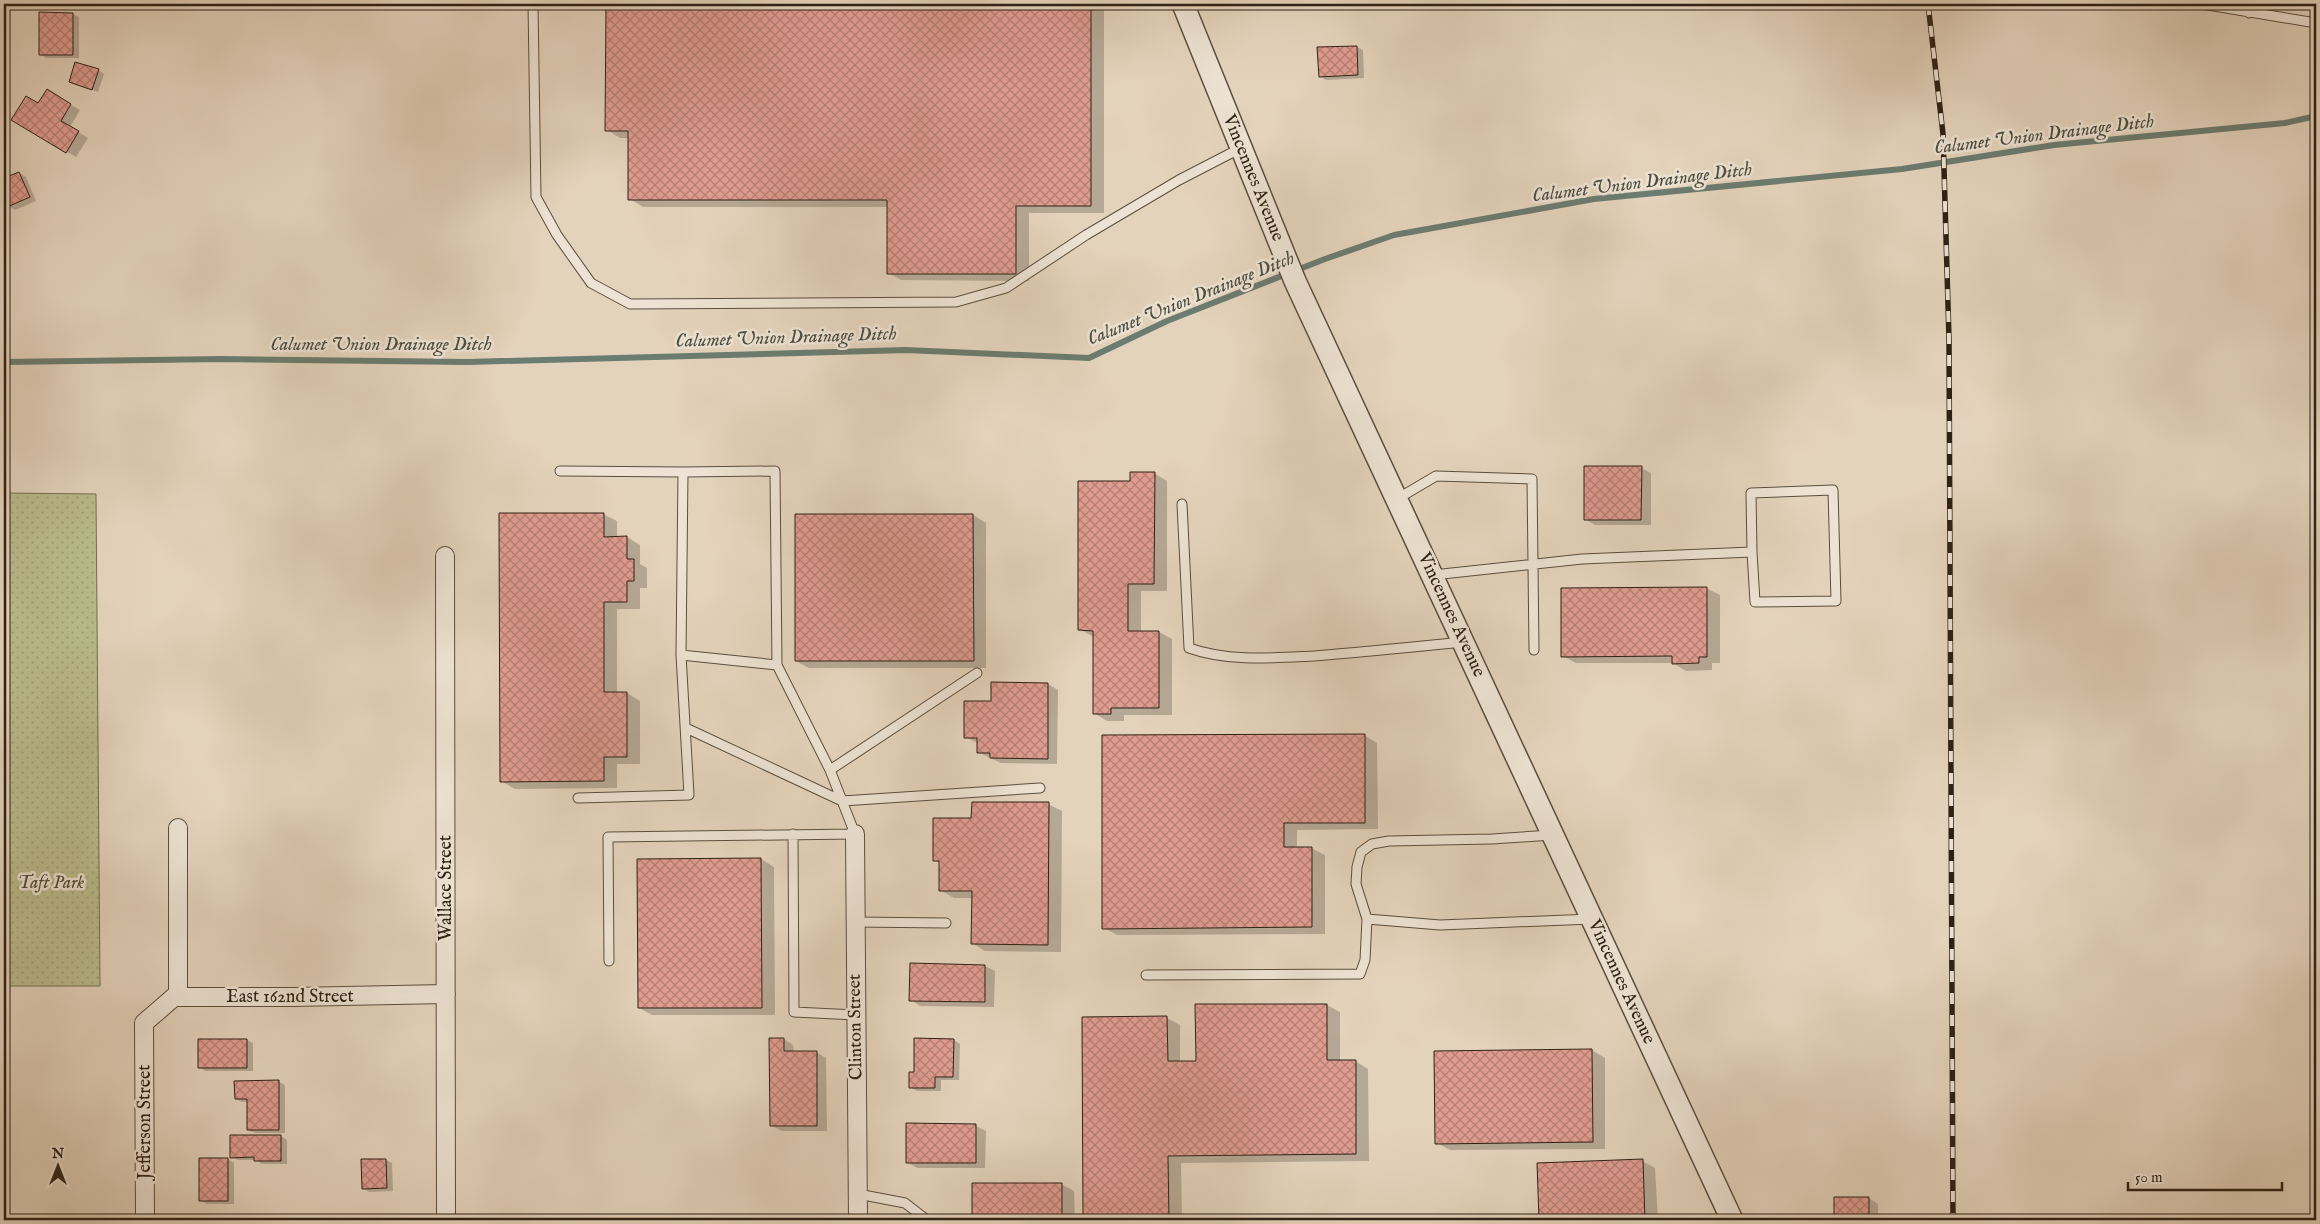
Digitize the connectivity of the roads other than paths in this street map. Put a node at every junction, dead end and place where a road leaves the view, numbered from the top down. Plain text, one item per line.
1 (533, 4) edge
2 (1183, 4) edge
3 (2202, 4) edge
4 (2264, 4) edge
5 (2249, 13) junction
6 (2316, 23) edge
7 (1241, 148) junction
8 (560, 471) dead end
9 (683, 472) junction
10 (1396, 499) junction
11 (1182, 504) dead end
12 (1752, 552) junction
13 (445, 556) dead end
14 (1532, 563) junction
15 (1433, 575) junction
16 (1463, 642) junction
17 (1534, 650) dead end
18 (681, 655) junction
19 (777, 665) junction
20 (977, 673) dead end
21 (686, 728) junction
22 (830, 770) junction
23 (1040, 788) dead end
24 (578, 798) dead end
25 (842, 801) junction
26 (178, 828) dead end
27 (793, 834) junction
28 (855, 834) junction
29 (1552, 835) junction
30 (1367, 919) junction
31 (1592, 919) junction
32 (856, 922) junction
33 (946, 923) dead end
34 (609, 961) dead end
35 (1146, 975) dead end
36 (446, 994) junction
37 (178, 997) junction
38 (856, 1015) junction
39 (858, 1194) junction
40 (145, 1220) edge
41 (446, 1220) edge
42 (858, 1220) edge
43 (927, 1220) edge
44 (1732, 1220) edge

1 - 7 lane
2 - 7 street, Vincennes Avenue
3 - 5 lane
4 - 5 lane
5 - 6 lane
7 - 10 street, Vincennes Avenue
8 - 9 lane
9 - 18 lane
9 - 19 lane
10 - 14 lane
10 - 15 street, Vincennes Avenue
11 - 16 lane
12 - 12 lane
12 - 14 lane
13 - 36 street, Wallace Street
14 - 15 lane
14 - 17 lane
15 - 16 street, Vincennes Avenue
16 - 29 street, Vincennes Avenue
18 - 19 lane
18 - 21 lane
19 - 22 lane
20 - 22 lane
21 - 24 lane
21 - 25 lane
22 - 25 lane
23 - 25 lane
25 - 28 lane
26 - 37 street
27 - 28 lane
27 - 34 lane
27 - 38 lane
28 - 32 street, Clinton Street
29 - 30 lane
29 - 31 street, Vincennes Avenue
30 - 31 lane
30 - 35 lane
31 - 44 street, Vincennes Avenue
32 - 33 lane
32 - 38 street, Clinton Street
36 - 37 street, East 162nd Street
36 - 41 street, Wallace Street
37 - 40 street, Jefferson Street
38 - 39 street, Clinton Street
39 - 42 street, Clinton Street
39 - 43 lane

